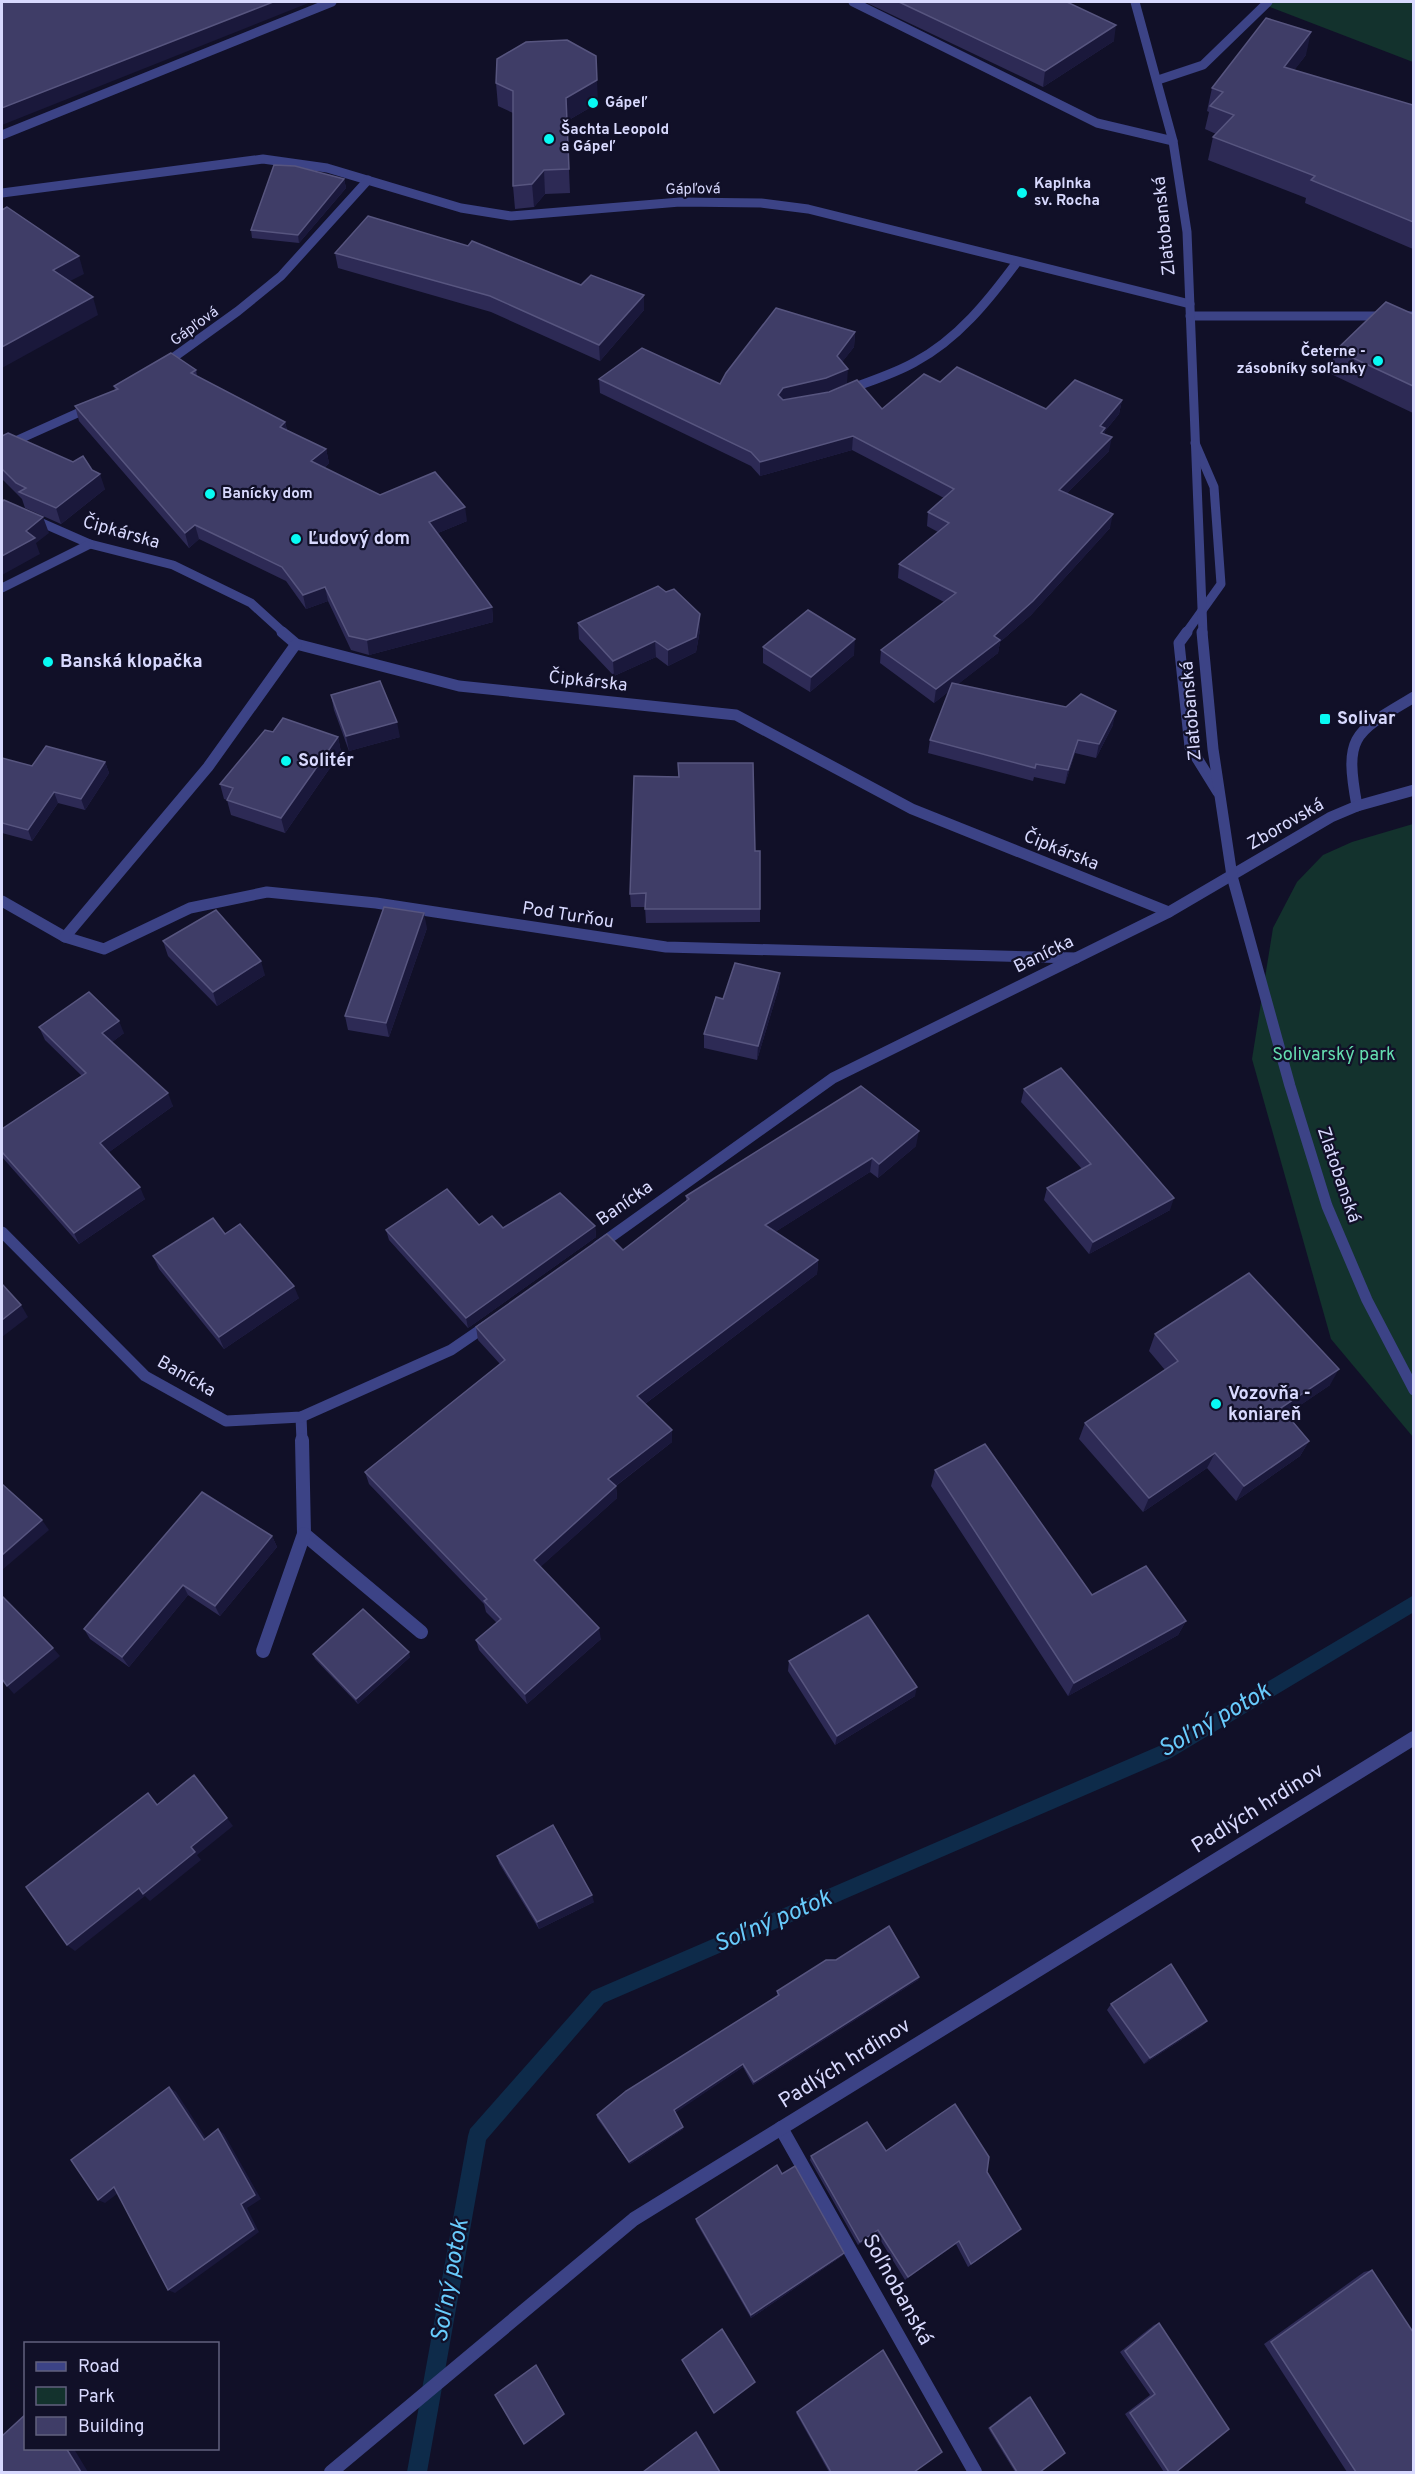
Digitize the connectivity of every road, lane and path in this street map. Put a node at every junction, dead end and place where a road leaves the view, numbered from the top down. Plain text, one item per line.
1 (332, 2) edge
2 (853, 2) edge
3 (1135, 2) edge
4 (1268, 2) edge
5 (1158, 80) junction
6 (2, 135) edge
7 (1173, 141) junction
8 (368, 180) junction
9 (2, 193) edge
10 (1017, 262) junction
11 (1190, 304) junction
12 (1190, 316) junction
13 (1413, 316) edge
14 (157, 370) edge
15 (836, 395) edge
16 (97, 404) edge
17 (1195, 443) junction
18 (2, 447) edge
19 (21, 514) edge
20 (90, 544) junction
21 (2, 588) edge
22 (1201, 615) junction
23 (296, 644) junction
24 (1413, 697) edge
25 (1413, 790) edge
26 (1218, 792) junction
27 (1358, 806) junction
28 (1232, 876) junction
29 (2, 901) edge
30 (1169, 912) junction
31 (65, 937) junction
32 (1080, 958) junction
33 (2, 1232) edge
34 (585, 1255) edge
35 (499, 1316) edge
36 (1413, 1390) edge
37 (302, 1417) junction
38 (304, 1534) junction
39 (421, 1632) dead end
40 (263, 1651) dead end
41 (1413, 1738) edge
42 (782, 2128) junction
43 (331, 2472) edge
44 (975, 2472) edge

1 - 6 street
2 - 7 street
3 - 5 street, Zlatobanská
4 - 5 street
5 - 7 street, Zlatobanská
7 - 11 street, Zlatobanská
8 - 9 street, Gápľová
8 - 10 street, Gápľová
8 - 14 street, Gápľová
10 - 11 street, Gápľová
10 - 15 street
11 - 12 street, Zlatobanská
12 - 13 street
12 - 17 street, Zlatobanská
16 - 18 street
17 - 22 street, Zlatobanská
17 - 22 street
19 - 20 street, Čipkárska
20 - 21 street
20 - 23 street, Čipkárska
22 - 26 street, Zlatobanská
22 - 26 street
23 - 30 street, Čipkárska
23 - 31 street
24 - 27 street
25 - 27 street, Zborovská
26 - 28 street, Zlatobanská
27 - 28 street, Zborovská
28 - 30 street, Banícka
28 - 36 street, Zlatobanská
29 - 31 street, Pod Turňou
30 - 32 street, Banícka
31 - 32 street, Pod Turňou
32 - 34 street, Banícka
33 - 37 street, Banícka
35 - 37 street, Banícka
37 - 38 street
38 - 39 street
38 - 40 street
41 - 42 street, Padlých hrdinov
42 - 43 street, Padlých hrdinov
42 - 44 street, Soľnobanská

